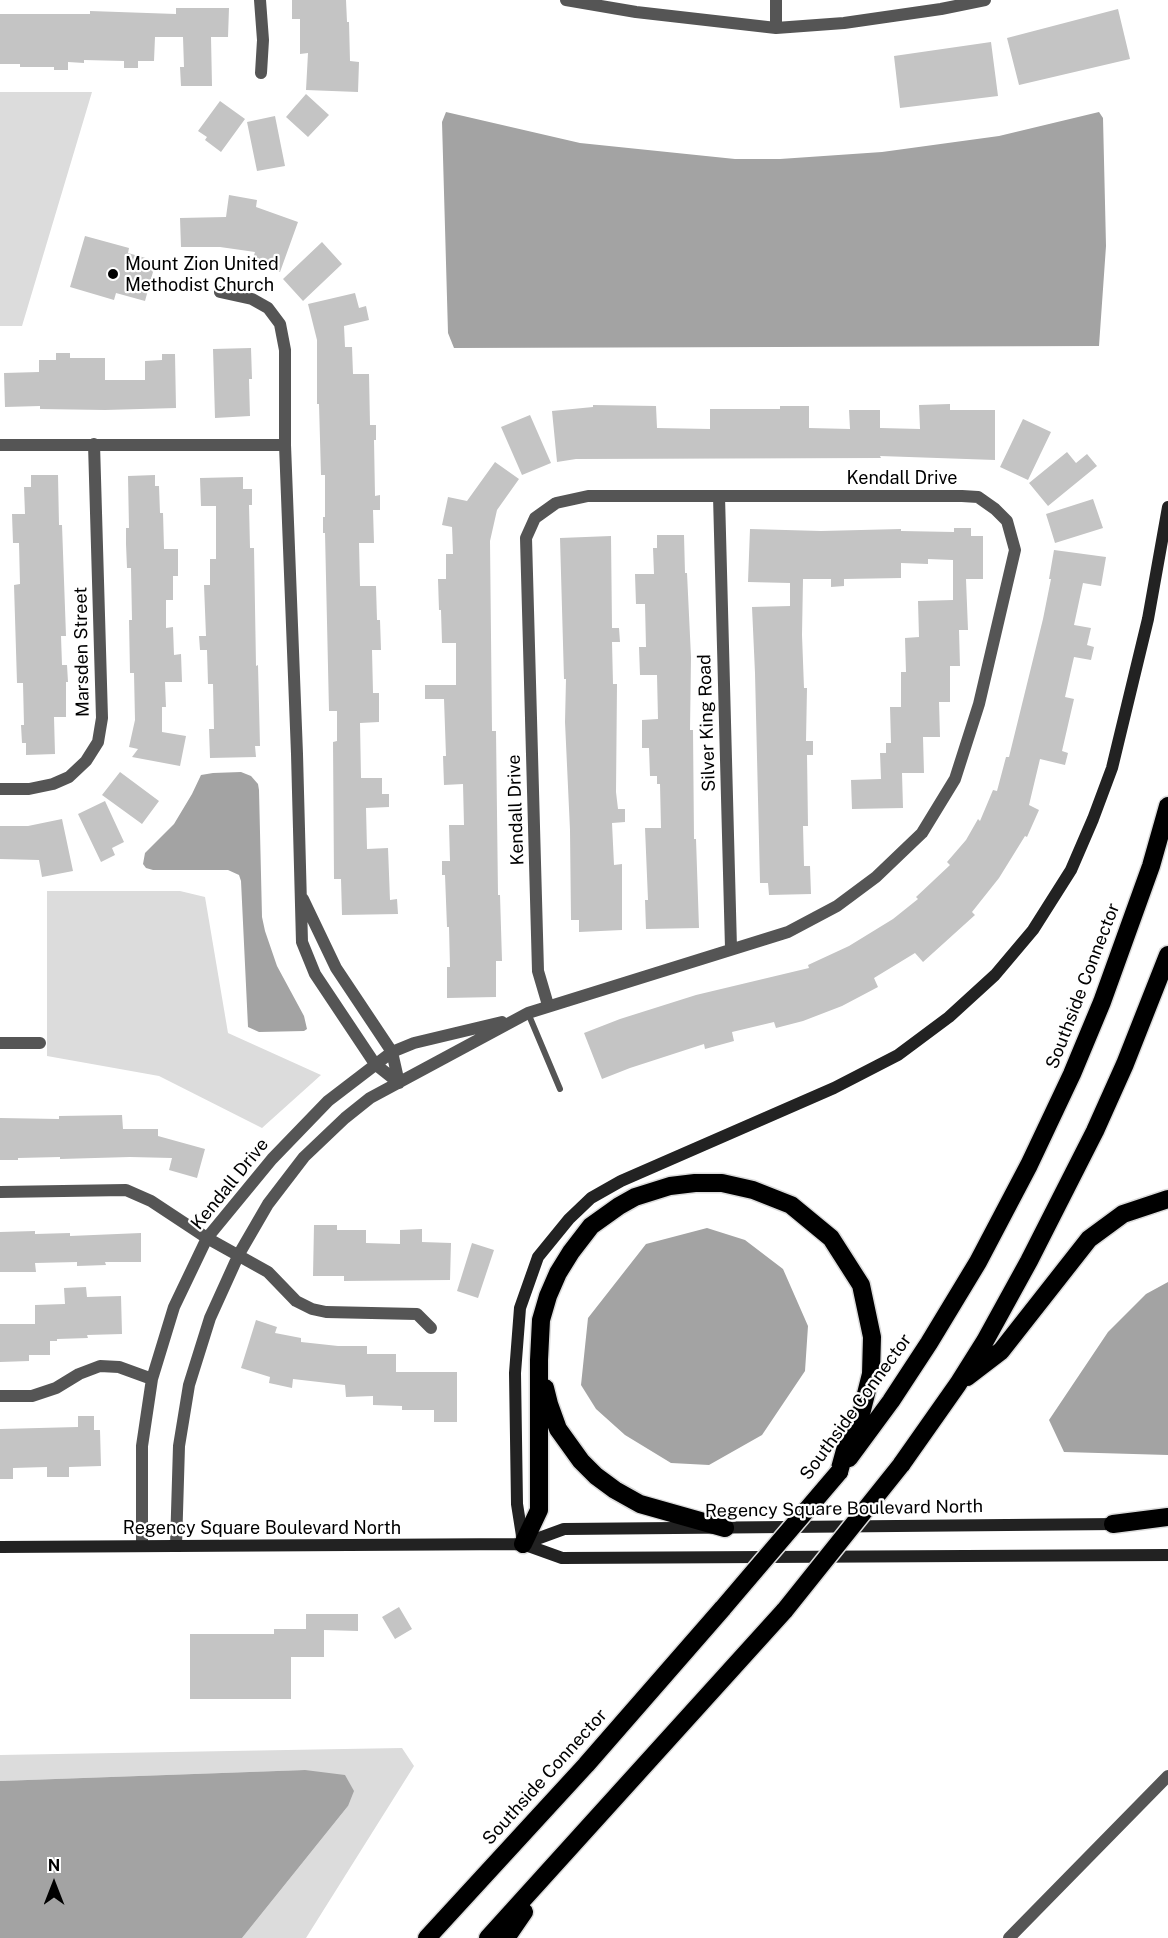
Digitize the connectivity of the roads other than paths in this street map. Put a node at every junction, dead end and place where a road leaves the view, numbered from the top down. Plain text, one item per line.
1 (260, 0) edge
2 (566, 0) edge
3 (776, 0) edge
4 (985, 0) edge
5 (776, 28) junction
6 (261, 72) dead end
7 (220, 291) dead end
8 (94, 444) junction
9 (0, 445) edge
10 (285, 445) junction
11 (719, 496) junction
12 (1168, 507) edge
13 (0, 789) edge
14 (1168, 806) edge
15 (302, 895) junction
16 (731, 948) junction
17 (1168, 955) edge
18 (548, 1005) junction
19 (525, 1016) junction
20 (40, 1042) dead end
21 (0, 1043) edge
22 (392, 1052) junction
23 (375, 1064) junction
24 (399, 1083) junction
25 (560, 1089) dead end
26 (0, 1192) edge
27 (1168, 1199) edge
28 (207, 1238) junction
29 (239, 1254) junction
30 (431, 1328) dead end
31 (539, 1360) junction
32 (152, 1379) junction
33 (958, 1384) junction
34 (0, 1396) edge
35 (841, 1468) junction
36 (1168, 1517) edge
37 (1113, 1524) junction
38 (1168, 1524) edge
39 (725, 1528) junction
40 (523, 1544) junction
41 (142, 1546) junction
42 (176, 1546) junction
43 (0, 1547) edge
44 (1168, 1555) edge
45 (1168, 1776) edge
46 (559, 1860) junction
47 (427, 1938) edge
48 (488, 1938) edge
49 (506, 1938) edge
50 (1010, 1938) edge

1 - 6 street
2 - 5 street
3 - 5 street
4 - 5 street
7 - 10 street
8 - 9 street
8 - 10 street
8 - 13 street, Marsden Street
10 - 15 street
11 - 16 street, Silver King Road
11 - 16 street, Kendall Drive
11 - 18 street, Kendall Drive
12 - 40 street
14 - 35 highway, Southside Connector
15 - 22 street
15 - 23 street
16 - 18 street, Kendall Drive
17 - 33 highway
18 - 19 street, Kendall Drive
19 - 22 street, Kendall Drive
19 - 24 street, Kendall Drive
19 - 25 lane
20 - 21 street
22 - 23 street, Kendall Drive
22 - 24 street
23 - 24 street
23 - 28 street, Kendall Drive
24 - 29 street, Kendall Drive
26 - 28 street
27 - 33 highway
28 - 29 street
28 - 32 street, Kendall Drive
29 - 30 street
29 - 42 street, Kendall Drive
31 - 35 highway
31 - 39 highway
31 - 40 highway
32 - 34 street
32 - 41 street, Kendall Drive
33 - 46 highway, bridge
35 - 47 highway, Southside Connector, bridge
36 - 37 highway
37 - 38 street, Regency Square Boulevard North
37 - 39 street, Regency Square Boulevard North
39 - 40 street, Regency Square Boulevard North
40 - 42 street, Regency Square Boulevard North
40 - 44 street, Regency Square Boulevard North
41 - 42 street, Regency Square Boulevard North
41 - 43 street, Regency Square Boulevard North
45 - 50 street
46 - 48 highway
46 - 49 highway

